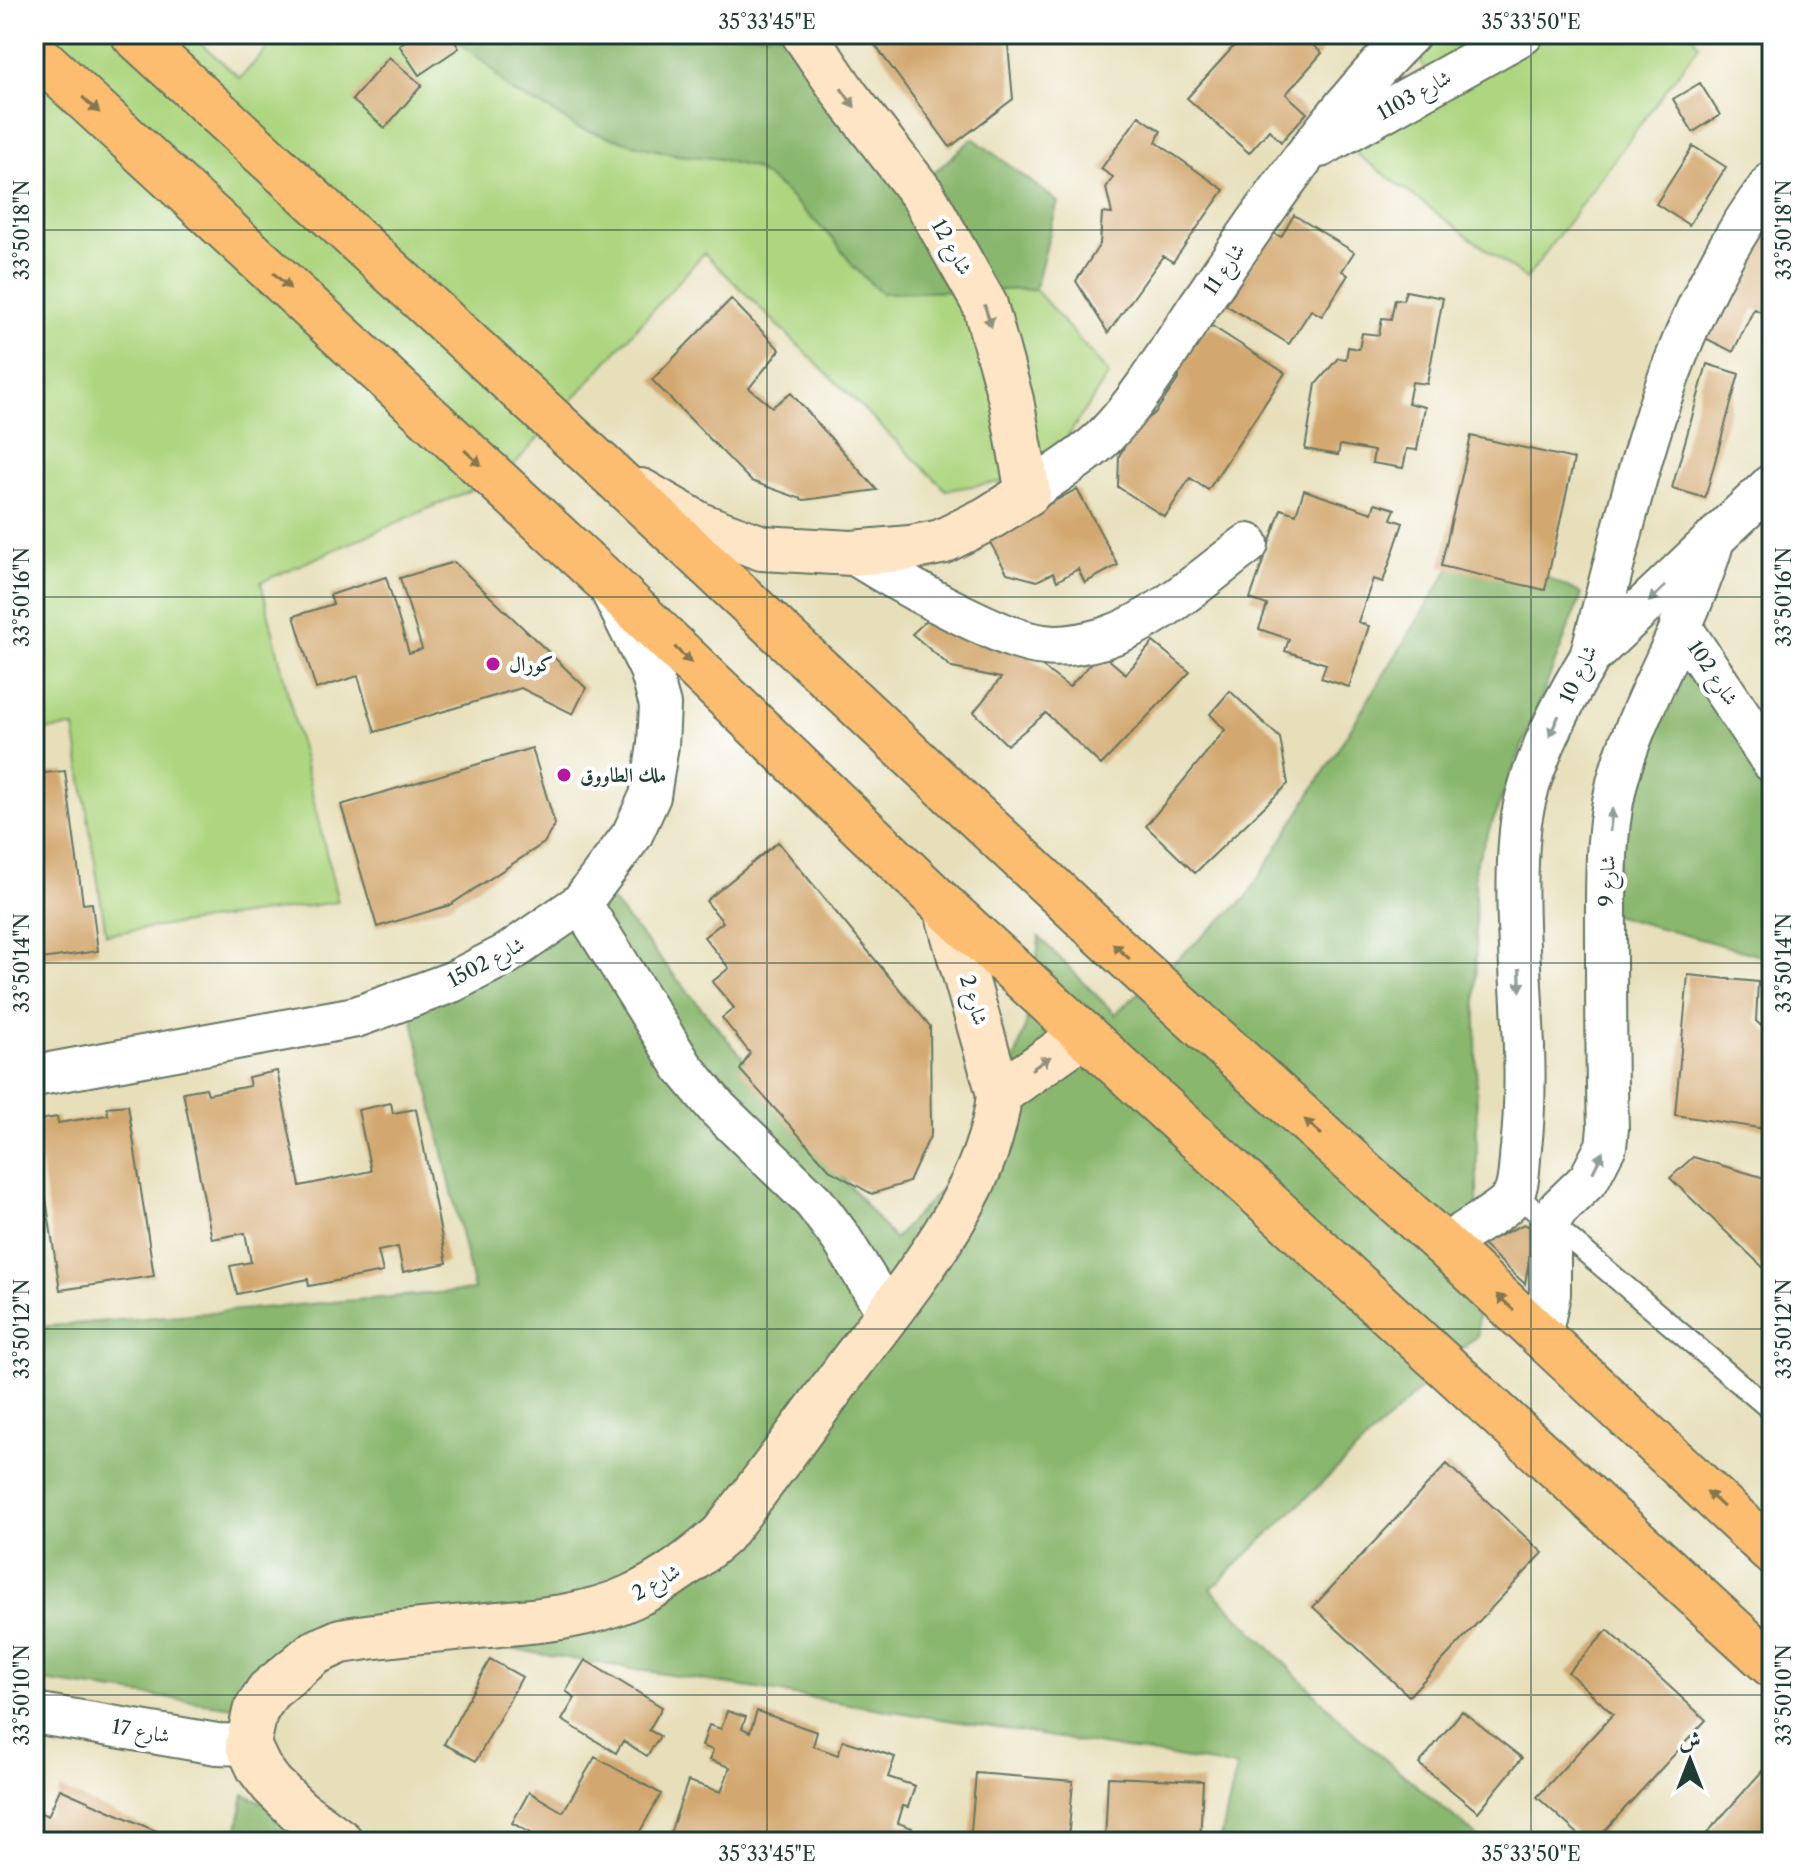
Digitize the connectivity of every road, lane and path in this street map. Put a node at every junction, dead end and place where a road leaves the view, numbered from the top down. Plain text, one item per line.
1 (133, 34) edge
2 (804, 34) edge
3 (1410, 34) edge
4 (1523, 34) edge
5 (34, 52) edge
6 (1305, 155) junction
7 (1772, 182) edge
8 (611, 474) junction
9 (1769, 487) edge
10 (1028, 493) junction
11 (1714, 540) junction
12 (1248, 544) dead end
13 (852, 553) junction
14 (605, 580) junction
15 (1680, 625) junction
16 (1590, 657) junction
17 (1772, 762) edge
18 (581, 903) junction
19 (946, 908) junction
20 (1084, 1034) junction
21 (34, 1076) edge
22 (999, 1094) junction
23 (1514, 1194) junction
24 (1550, 1222) junction
25 (1445, 1246) junction
26 (888, 1314) junction
27 (1541, 1336) junction
28 (1772, 1411) edge
29 (1772, 1552) edge
30 (1772, 1665) edge
31 (34, 1713) edge
32 (248, 1745) junction
33 (341, 1842) edge

1 - 8 highway
2 -> 10 street, شارع 12
3 - 6 street, شارع 11
4 - 6 street, شارع 1103
5 -> 14 highway
6 - 10 street, شارع 11
7 - 16 street, شارع 10
8 - 13 street
25 -> 8 highway
9 - 11 street
10 - 13 street
11 - 15 street, شارع 9
11 -> 16 street
12 - 13 street
14 - 18 street, شارع 1502
14 -> 19 highway
15 - 17 street, شارع 102
24 -> 15 street, شارع 9
16 -> 23 street, شارع 10
18 - 21 street, شارع 1502
18 - 26 street
19 - 20 highway
19 - 22 street, شارع 2
22 -> 20 street
20 - 30 highway
22 - 26 street, شارع 2
23 - 24 lane
23 - 25 street
24 - 27 street
24 - 28 lane
27 -> 25 highway
26 - 32 street, شارع 2
29 -> 27 highway
31 - 32 street, شارع 17
32 - 33 street

